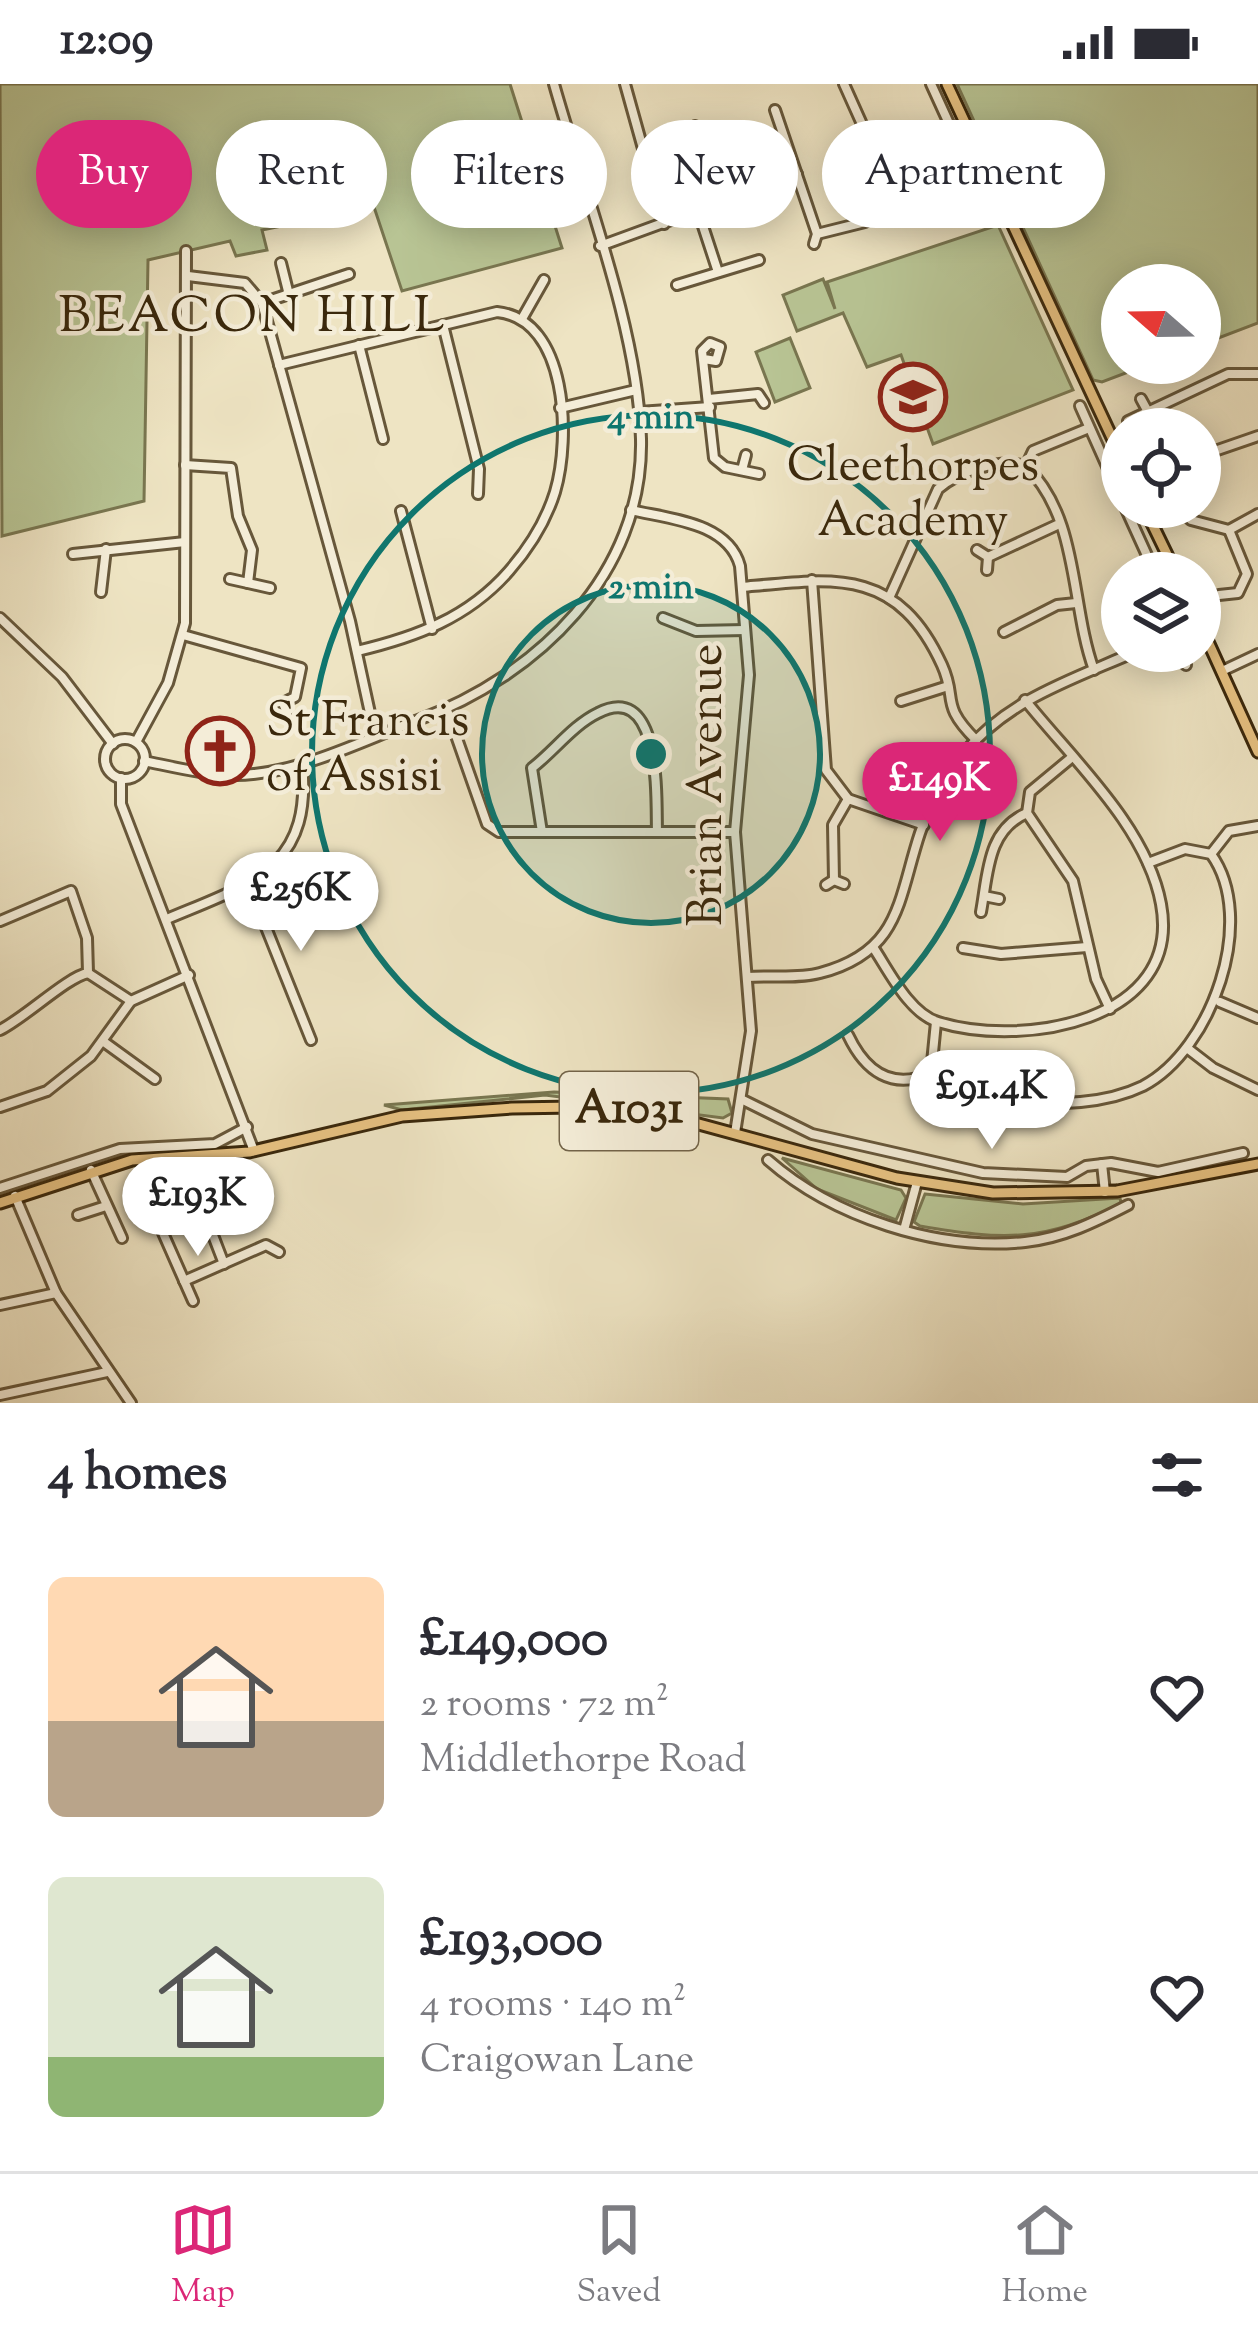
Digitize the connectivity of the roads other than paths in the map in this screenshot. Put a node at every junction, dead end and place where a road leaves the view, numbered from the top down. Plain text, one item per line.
1 (554, 84) edge
2 (625, 84) edge
3 (844, 84) edge
4 (931, 84) edge
5 (947, 84) edge
6 (776, 110) dead end
7 (635, 120) edge
8 (779, 120) edge
9 (860, 120) edge
10 (947, 120) edge
11 (963, 120) edge
12 (798, 177) edge
13 (652, 228) edge
14 (704, 228) edge
15 (842, 228) edge
16 (1013, 228) edge
17 (818, 234) junction
18 (814, 244) dead end
19 (600, 246) junction
20 (186, 251) dead end
21 (759, 260) dead end
22 (281, 263) dead end
23 (746, 264) junction
24 (718, 272) junction
25 (349, 274) dead end
26 (188, 276) junction
27 (750, 277) dead end
28 (544, 280) dead end
29 (689, 281) junction
30 (677, 285) dead end
31 (288, 292) junction
32 (692, 292) dead end
33 (262, 303) junction
34 (523, 317) junction
35 (443, 325) junction
36 (359, 345) junction
37 (704, 358) dead end
38 (280, 364) junction
39 (1258, 374) edge
40 (636, 390) junction
41 (1141, 399) dead end
42 (710, 403) junction
43 (764, 403) dead end
44 (1080, 406) dead end
45 (560, 408) junction
46 (1146, 408) edge
47 (1152, 408) edge
48 (639, 412) junction
49 (1101, 414) edge
50 (1089, 428) junction
51 (1258, 436) edge
52 (383, 439) dead end
53 (1221, 449) edge
54 (1101, 454) edge
55 (746, 455) dead end
56 (185, 465) junction
57 (1026, 466) junction
58 (742, 470) junction
59 (759, 474) dead end
60 (478, 494) dead end
61 (632, 510) junction
62 (401, 512) dead end
63 (1258, 514) edge
64 (1058, 524) junction
65 (1221, 528) edge
66 (1229, 530) junction
67 (185, 542) junction
68 (106, 549) junction
69 (977, 550) dead end
70 (73, 554) dead end
71 (988, 557) junction
72 (987, 570) dead end
73 (230, 579) dead end
74 (812, 580) junction
75 (248, 583) junction
76 (742, 587) junction
77 (270, 588) dead end
78 (101, 592) dead end
79 (1221, 596) edge
80 (889, 598) junction
81 (1076, 603) junction
82 (0, 618) edge
83 (663, 618) dead end
84 (432, 629) junction
85 (745, 630) junction
86 (1004, 632) dead end
87 (183, 635) junction
88 (357, 651) junction
89 (1258, 655) edge
90 (1101, 667) edge
91 (1094, 670) junction
92 (1222, 671) joint
93 (945, 687) junction
94 (1025, 700) junction
95 (901, 701) dead end
96 (447, 710) junction
97 (287, 712) dead end
98 (375, 736) junction
99 (976, 740) junction
100 (136, 742) junction
101 (113, 744) junction
102 (1258, 752) edge
103 (1071, 758) junction
104 (145, 761) junction
105 (302, 763) junction
106 (121, 778) junction
107 (848, 799) junction
108 (1027, 813) junction
109 (924, 825) junction
110 (1258, 826) edge
111 (542, 832) junction
112 (657, 832) junction
113 (735, 832) junction
114 (1210, 854) junction
115 (1148, 863) junction
116 (835, 883) dead end
117 (250, 885) junction
118 (984, 896) junction
119 (999, 899) dead end
120 (981, 912) dead end
121 (166, 919) junction
122 (0, 921) edge
123 (873, 947) junction
124 (1087, 947) junction
125 (963, 948) dead end
126 (88, 973) junction
127 (190, 975) junction
128 (747, 976) junction
129 (131, 1001) junction
130 (1220, 1002) junction
131 (1110, 1009) junction
132 (1258, 1018) edge
133 (936, 1022) junction
134 (0, 1030) edge
135 (848, 1035) dead end
136 (311, 1040) dead end
137 (104, 1042) junction
138 (1187, 1048) junction
139 (855, 1050) junction
140 (841, 1057) dead end
141 (931, 1073) junction
142 (140, 1083) dead end
143 (1258, 1091) edge
144 (743, 1100) junction
145 (1254, 1106) dead end
146 (0, 1107) edge
147 (248, 1127) junction
148 (735, 1133) junction
149 (254, 1151) junction
150 (1243, 1153) dead end
151 (196, 1156) junction
152 (768, 1160) dead end
153 (1102, 1164) junction
154 (1258, 1164) edge
155 (91, 1170) junction
156 (917, 1182) junction
157 (0, 1188) edge
158 (1105, 1192) junction
159 (16, 1196) junction
160 (0, 1203) edge
161 (1128, 1205) dead end
162 (106, 1206) junction
163 (77, 1215) dead end
164 (904, 1230) junction
165 (163, 1233) dead end
166 (122, 1238) dead end
167 (278, 1252) dead end
168 (224, 1264) junction
169 (184, 1281) junction
170 (56, 1294) junction
171 (193, 1301) dead end
172 (0, 1305) edge
173 (106, 1372) junction
174 (0, 1395) edge
175 (130, 1403) edge

1 - 19 street
2 - 7 street
3 - 9 street
4 - 10 street
5 - 11 main road
6 - 8 street
12 - 17 street
13 - 19 street
14 - 24 street
15 - 17 street
16 - 49 main road
17 - 18 street
19 - 40 street
20 - 26 street
21 - 23 street
22 - 31 street
23 - 24 street
23 - 27 street
24 - 29 street
25 - 31 street
26 - 33 street
26 - 56 street
28 - 34 street
29 - 30 street
29 - 32 street
31 - 33 street
33 - 38 street
34 - 35 street
34 - 45 street
35 - 36 street
35 - 60 street
36 - 38 street
36 - 52 street
37 - 42 street
38 - 88 street
39 - 47 street
40 - 45 street
40 - 48 street
41 - 46 street
42 - 43 street
42 - 48 street
42 - 58 street
44 - 50 street
45 - 84 street
48 - 61 street
50 - 54 street
50 - 57 street
51 - 53 street
55 - 58 street
56 - 67 street
56 - 75 street
57 - 64 street
57 - 80 street
58 - 59 street
61 - 76 street, Brian Avenue
61 - 96 street
62 - 84 street
63 - 66 street
64 - 71 street
64 - 81 street
65 - 66 street
66 - 79 street
67 - 68 street
67 - 87 street
68 - 70 street
68 - 78 street
69 - 71 street
71 - 72 street
73 - 75 street
74 - 76 street
74 - 80 street
74 - 107 street
75 - 77 street
76 - 85 street, Brian Avenue
80 - 93 street
81 - 86 street
81 - 91 street
82 - 101 street
83 - 85 street
84 - 88 street
85 - 113 street, Brian Avenue
87 - 97 street
87 - 100 street
88 - 98 street
89 - 92 street
90 - 91 street
91 - 94 street
92 - 102 main road
93 - 95 street
93 - 99 street
94 - 99 street
94 - 103 street
96 - 98 street
96 - 111 street
98 - 105 street
99 - 109 street
100 - 101 street
100 - 104 street
101 - 106 street
103 - 108 street
103 - 115 street
104 - 105 street
104 - 106 street
105 - 117 street
106 - 121 street
107 - 109 street
107 - 116 street
108 - 118 street
108 - 124 street
109 - 123 street
110 - 114 street
111 - 112 street
111 - 112 street
112 - 113 street
113 - 128 street, Brian Avenue
114 - 115 street
114 - 130 street
115 - 131 street
117 - 121 street
117 - 136 street
118 - 119 street
118 - 120 street
121 - 127 street
122 - 126 street
123 - 128 street
123 - 133 street
124 - 125 street
124 - 131 street
126 - 129 street
126 - 134 street
127 - 129 street
127 - 147 street
128 - 144 street, Brian Avenue
129 - 137 street
130 - 132 street
130 - 138 street
131 - 133 street
133 - 141 street
135 - 139 street
137 - 142 street
137 - 146 street
138 - 141 street
138 - 143 street
139 - 140 street
139 - 141 street
143 - 145 street
144 - 148 street, Brian Avenue
144 - 153 street
147 - 149 street
147 - 157 street
148 - 149 main road, A1031
148 - 156 main road, A1031
149 - 151 main road, A1031
150 - 153 street
151 - 155 main road, A1031
151 - 168 street
152 - 164 street
153 - 158 street
154 - 158 main road, A1031
155 - 159 main road, A1031
155 - 162 street
156 - 158 main road, A1031
156 - 164 street
159 - 160 main road, A1031
159 - 170 street
161 - 164 street
162 - 163 street
162 - 166 street
165 - 169 street
167 - 168 street
168 - 169 street
169 - 171 street
170 - 172 street
170 - 173 street
173 - 174 street
173 - 175 street

